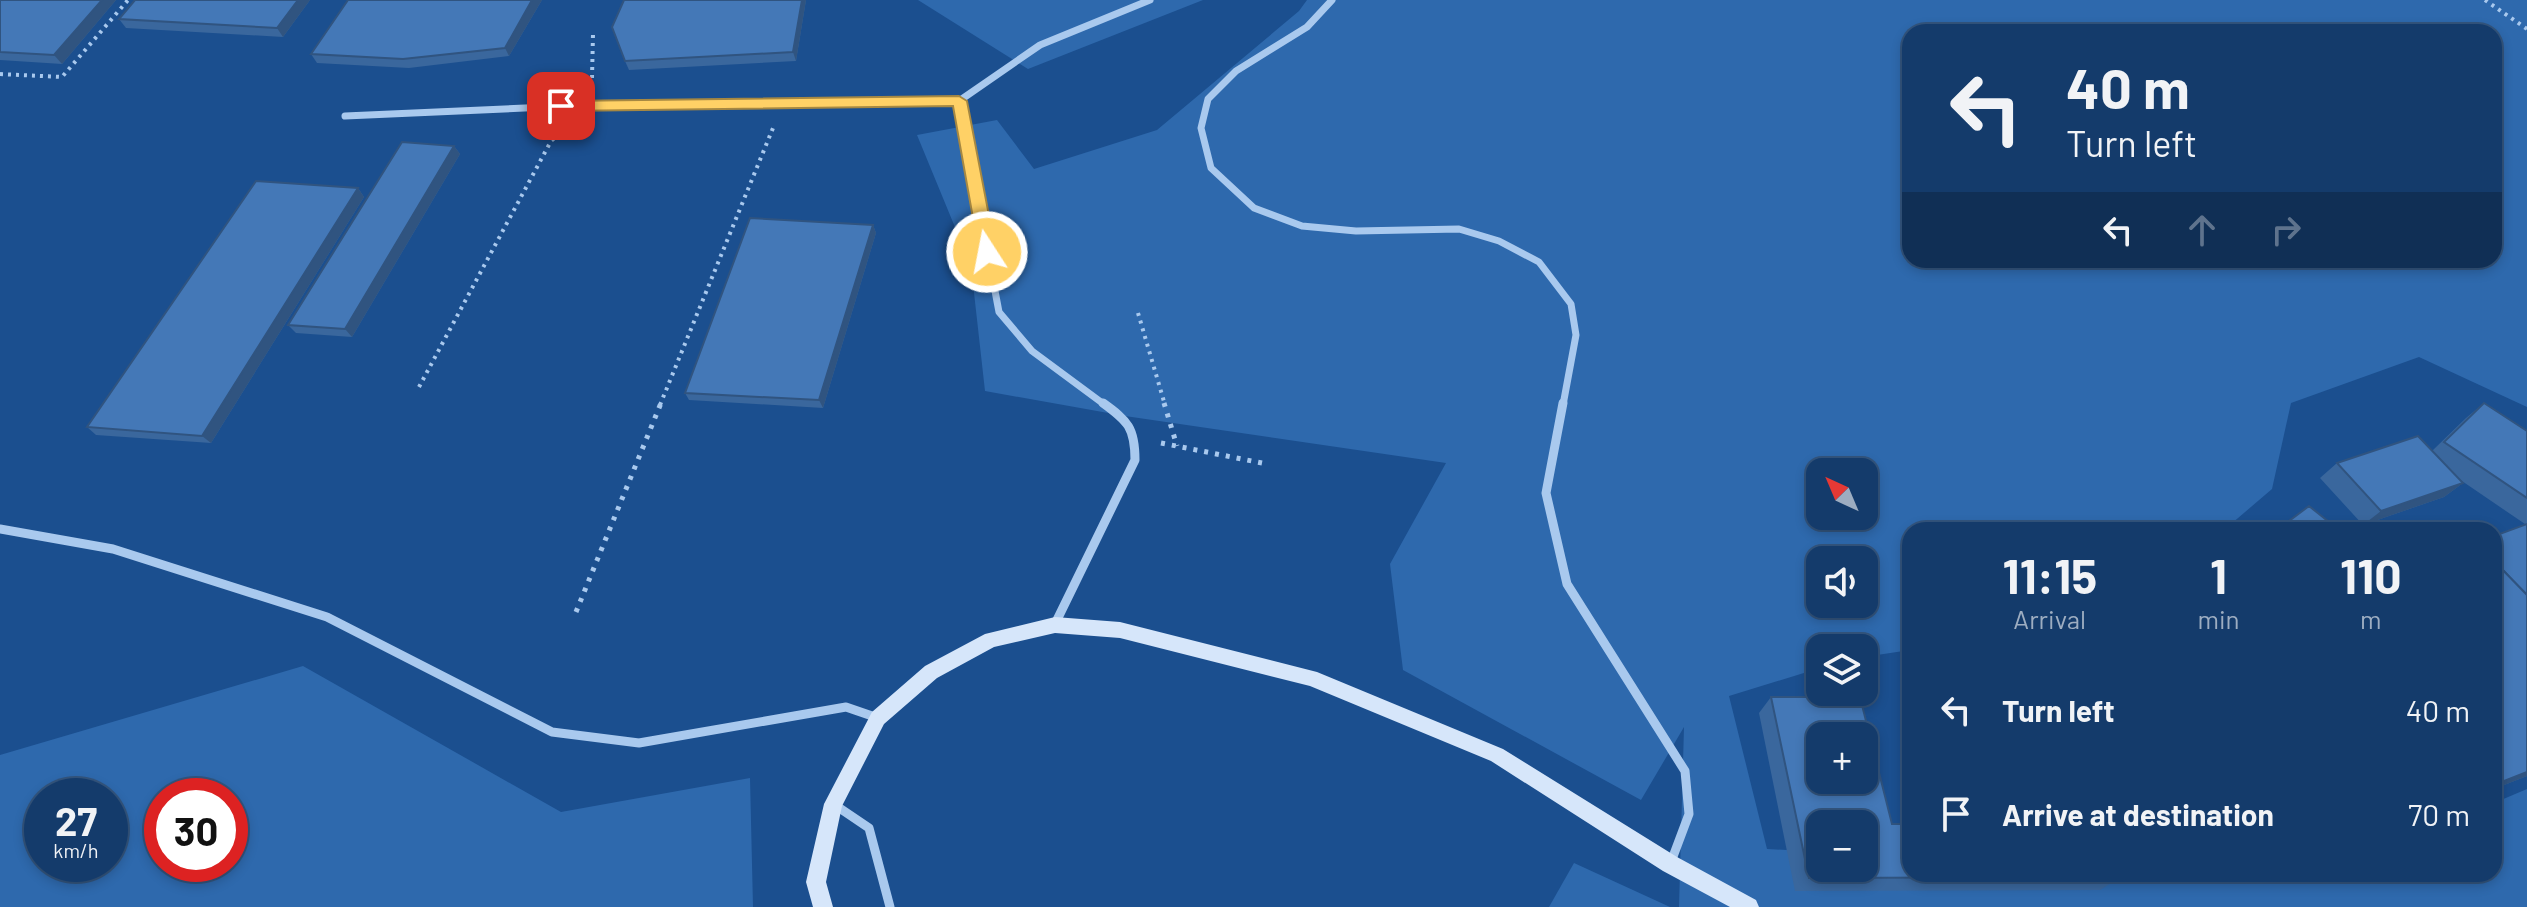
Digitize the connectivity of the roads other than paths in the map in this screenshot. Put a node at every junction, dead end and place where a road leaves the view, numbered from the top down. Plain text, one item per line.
1 (1150, 0) edge
2 (1332, 0) edge
3 (959, 101) junction
4 (345, 116) dead end
5 (0, 529) edge
6 (1055, 625) junction
7 (878, 718) junction
8 (833, 804) junction
9 (1670, 864) junction
10 (823, 907) edge
11 (890, 907) edge
12 (1749, 907) edge

1 - 3 street
2 - 9 street
3 - 4 street
3 - 6 street
5 - 7 street
6 - 7 street
6 - 9 street
7 - 8 street
8 - 10 street
8 - 11 street
9 - 12 street

